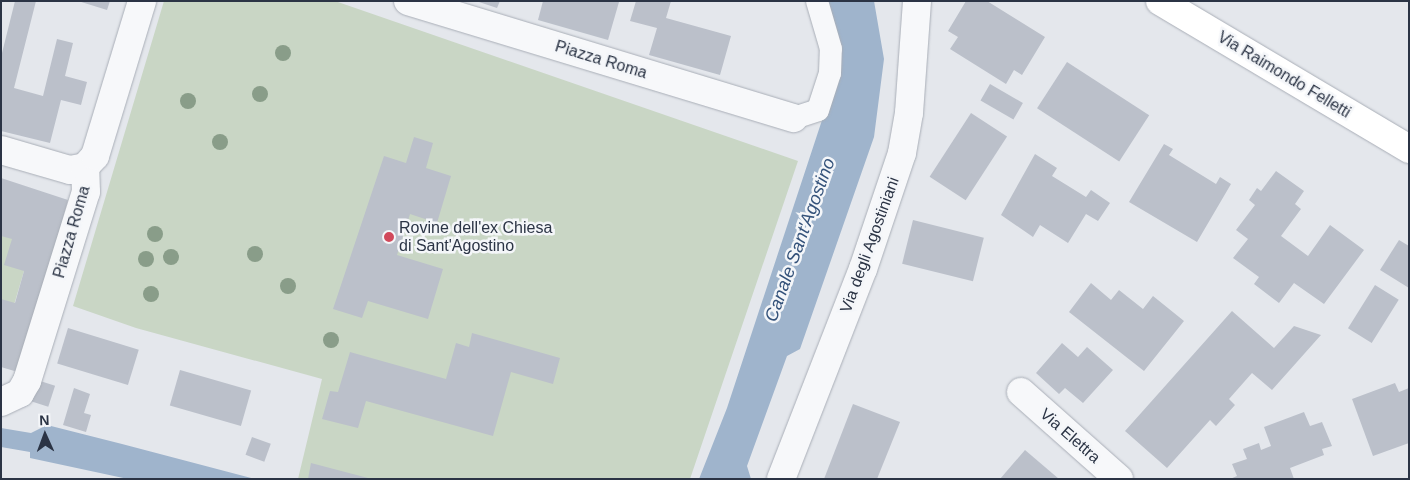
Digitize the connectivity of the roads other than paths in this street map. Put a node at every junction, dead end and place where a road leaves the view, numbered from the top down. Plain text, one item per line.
1 (142, 1) edge
2 (408, 1) edge
3 (817, 1) edge
4 (917, 1) edge
5 (1160, 1) edge
6 (794, 118) joint
7 (1, 150) edge
8 (1409, 150) edge
9 (85, 167) junction
10 (1022, 392) dead end
11 (1, 402) edge
12 (781, 479) edge
13 (1119, 479) edge

1 - 9 street, Piazza Roma
2 - 6 street, Piazza Roma
3 - 6 street
4 - 12 street, Via degli Agostiniani
5 - 8 main road, Via Raimondo Felletti
7 - 9 street
9 - 11 street, Piazza Roma
10 - 13 street, Via Elettra

